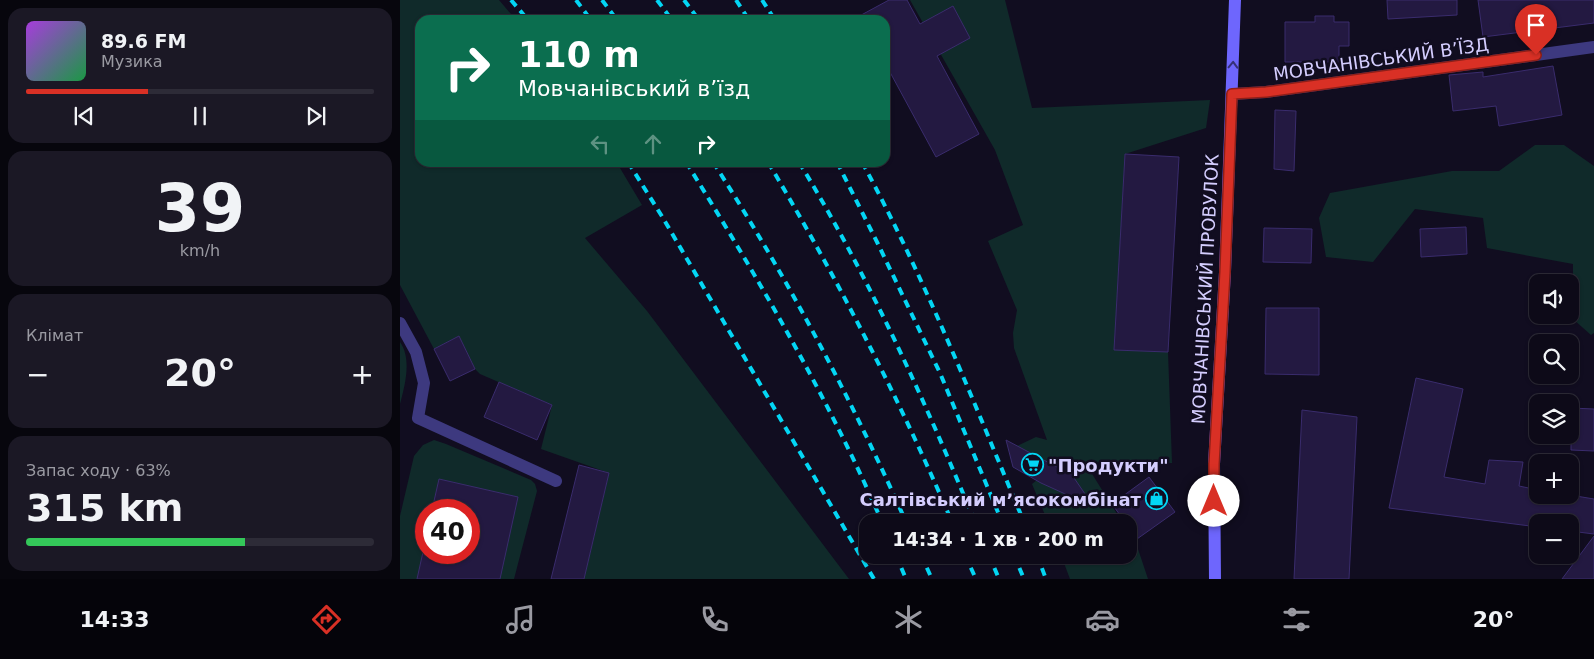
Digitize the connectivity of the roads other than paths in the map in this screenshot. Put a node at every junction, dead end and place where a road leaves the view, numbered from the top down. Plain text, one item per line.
1 (1235, 0) edge
2 (1594, 47) edge
3 (1232, 94) junction
4 (400, 323) edge
5 (556, 480) dead end
6 (1214, 579) edge

3 -> 1 street, МОВЧАНІВСЬКИЙ ПРОВУЛОК
2 - 3 street, МОВЧАНІВСЬКИЙ В’ЇЗД
3 - 6 street, МОВЧАНІВСЬКИЙ ПРОВУЛОК
4 - 5 street

